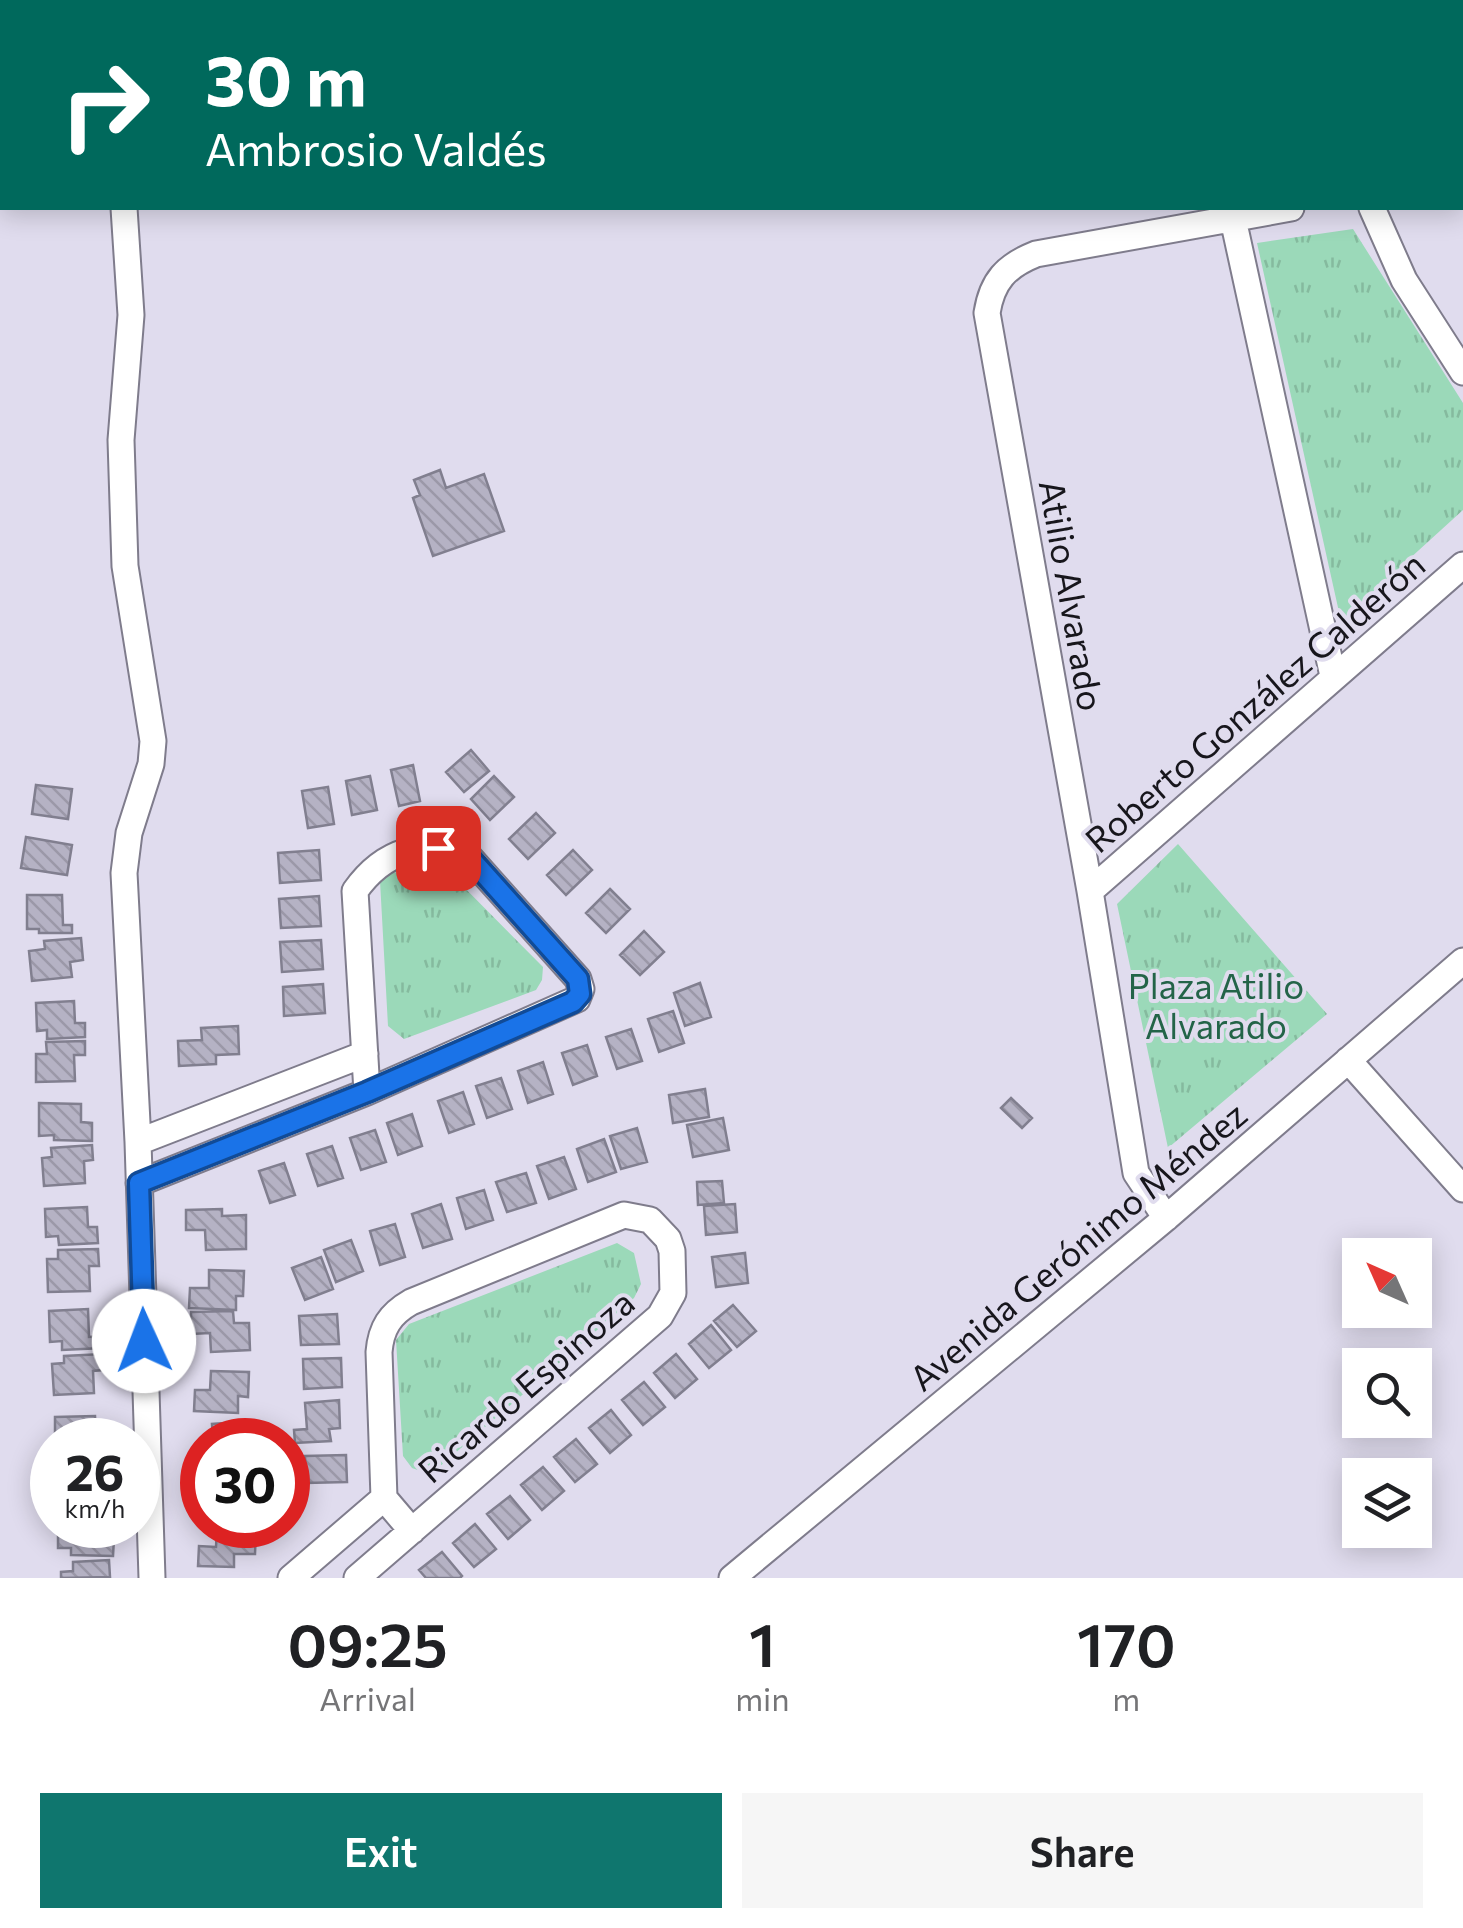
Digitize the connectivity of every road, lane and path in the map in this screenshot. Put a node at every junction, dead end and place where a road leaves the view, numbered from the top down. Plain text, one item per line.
1 (124, 210) edge
2 (1279, 210) edge
3 (1373, 210) edge
4 (1233, 218) junction
5 (1463, 372) edge
6 (1463, 565) edge
7 (1333, 676) junction
8 (1090, 891) junction
9 (1463, 961) edge
10 (364, 1054) junction
11 (1348, 1060) junction
12 (367, 1092) junction
13 (138, 1142) junction
14 (139, 1183) junction
15 (1463, 1189) edge
16 (1166, 1218) junction
17 (384, 1498) junction
18 (412, 1531) junction
19 (152, 1578) edge
20 (291, 1578) edge
21 (357, 1578) edge
22 (732, 1578) edge

1 - 13 street
2 - 4 street, Atilio Alvarado
3 - 5 street
4 - 7 street
4 - 8 street, Atilio Alvarado
6 - 7 street, Roberto González Calderón
7 - 8 street, Roberto González Calderón
8 - 16 street, Atilio Alvarado
9 - 11 street, Avenida Gerónimo Méndez
10 - 12 street
10 - 12 street
10 - 13 street
11 - 15 street
11 - 16 street, Avenida Gerónimo Méndez
12 - 14 street
13 - 14 street
14 - 19 street
16 - 22 street, Avenida Gerónimo Méndez
17 - 18 street, Ricardo Espinoza
17 - 18 street, Ricardo Espinoza
17 - 20 street, Ricardo Espinoza
18 - 21 street, Ricardo Espinoza

